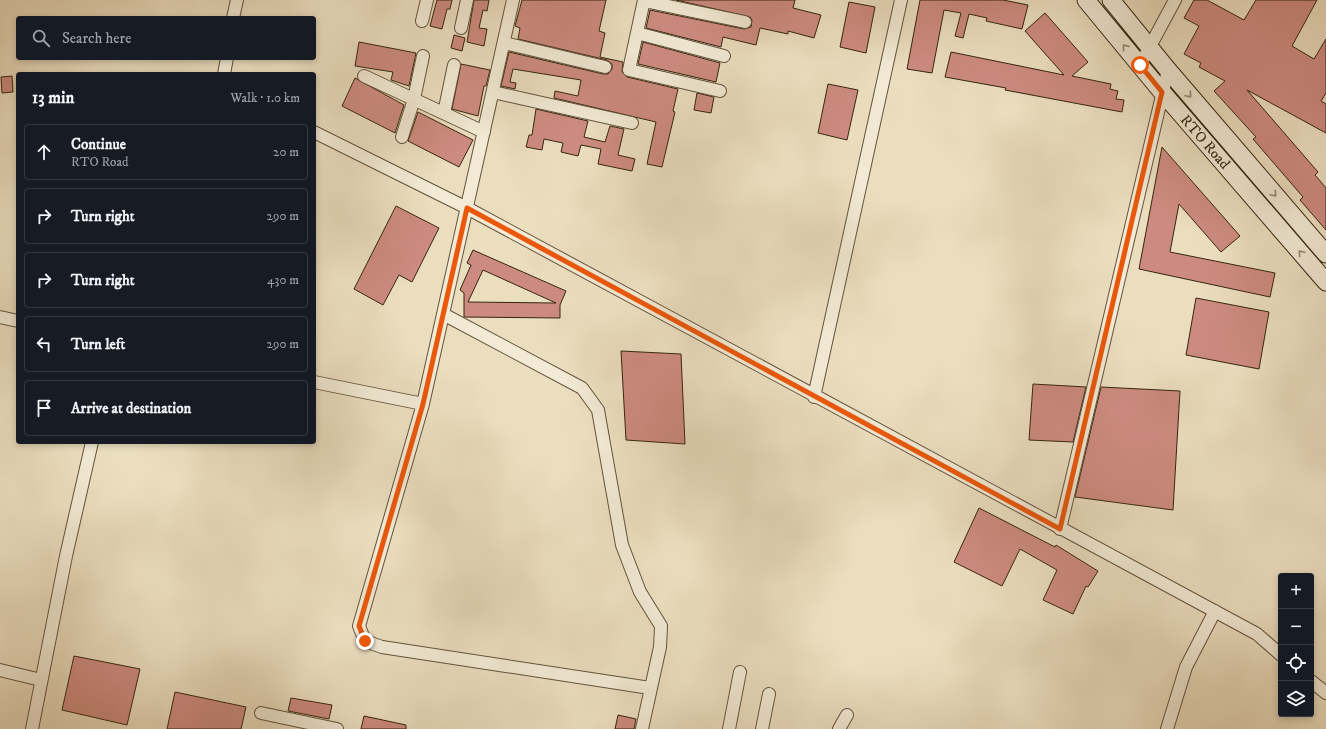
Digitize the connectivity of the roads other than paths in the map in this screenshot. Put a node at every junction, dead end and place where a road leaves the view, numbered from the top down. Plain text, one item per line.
1 (237, 0) edge
2 (427, 0) edge
3 (467, 0) edge
4 (513, 0) edge
5 (644, 0) edge
6 (893, 0) edge
7 (901, 0) edge
8 (1086, 0) edge
9 (1111, 0) edge
10 (1175, 0) edge
11 (233, 16) edge
12 (422, 21) dead end
13 (745, 22) dead end
14 (461, 28) dead end
15 (637, 33) junction
16 (886, 36) dead end
17 (504, 43) junction
18 (1150, 48) junction
19 (423, 56) dead end
20 (724, 56) dead end
21 (227, 60) edge
22 (454, 65) dead end
23 (1140, 65) junction
24 (605, 67) dead end
25 (1168, 70) junction
26 (224, 72) edge
27 (364, 76) dead end
28 (720, 91) dead end
29 (493, 92) junction
30 (1162, 92) junction
31 (414, 99) junction
32 (444, 113) junction
33 (632, 123) dead end
34 (484, 132) junction
35 (316, 133) edge
36 (402, 137) dead end
37 (467, 208) junction
38 (1326, 254) edge
39 (1326, 282) edge
40 (443, 314) junction
41 (0, 317) edge
42 (16, 321) edge
43 (316, 382) edge
44 (814, 397) junction
45 (423, 404) junction
46 (92, 444) edge
47 (1060, 529) junction
48 (1214, 611) junction
49 (1278, 652) edge
50 (0, 670) edge
51 (740, 672) dead end
52 (41, 680) junction
53 (1312, 681) edge
54 (650, 688) junction
55 (1326, 693) edge
56 (769, 694) dead end
57 (261, 713) dead end
58 (848, 715) dead end
59 (32, 729) edge
60 (337, 729) edge
61 (642, 729) edge
62 (729, 729) edge
63 (762, 729) edge
64 (840, 729) edge
65 (1167, 729) edge

1 - 11 street
2 - 12 street
3 - 14 street
4 - 17 street
5 - 13 street
5 - 15 street
6 - 16 street
7 - 44 street
23 -> 8 street, RTO Road
9 - 18 street, RTO Road
10 - 18 street
15 - 20 street
15 - 28 street
17 - 24 street
17 - 29 street
18 - 23 street
18 - 25 street, RTO Road
19 - 31 street
21 - 26 street
22 - 32 street
23 - 30 street, RTO Road
25 - 30 street
25 -> 38 street, RTO Road
27 - 31 street
29 - 33 street
29 - 34 street
39 -> 30 street, RTO Road
30 - 47 street
31 - 32 street
31 - 36 street
32 - 34 street
34 - 37 street
35 - 37 street
37 - 40 street
37 - 44 street
40 - 45 street
40 - 54 street
41 - 42 street
43 - 45 street
44 - 47 street
45 - 54 street
46 - 52 street
47 - 48 street
48 - 49 street
48 - 65 street
50 - 52 street
51 - 62 street
52 - 59 street
53 - 55 street
54 - 61 street
56 - 63 street
57 - 60 street
58 - 64 street

